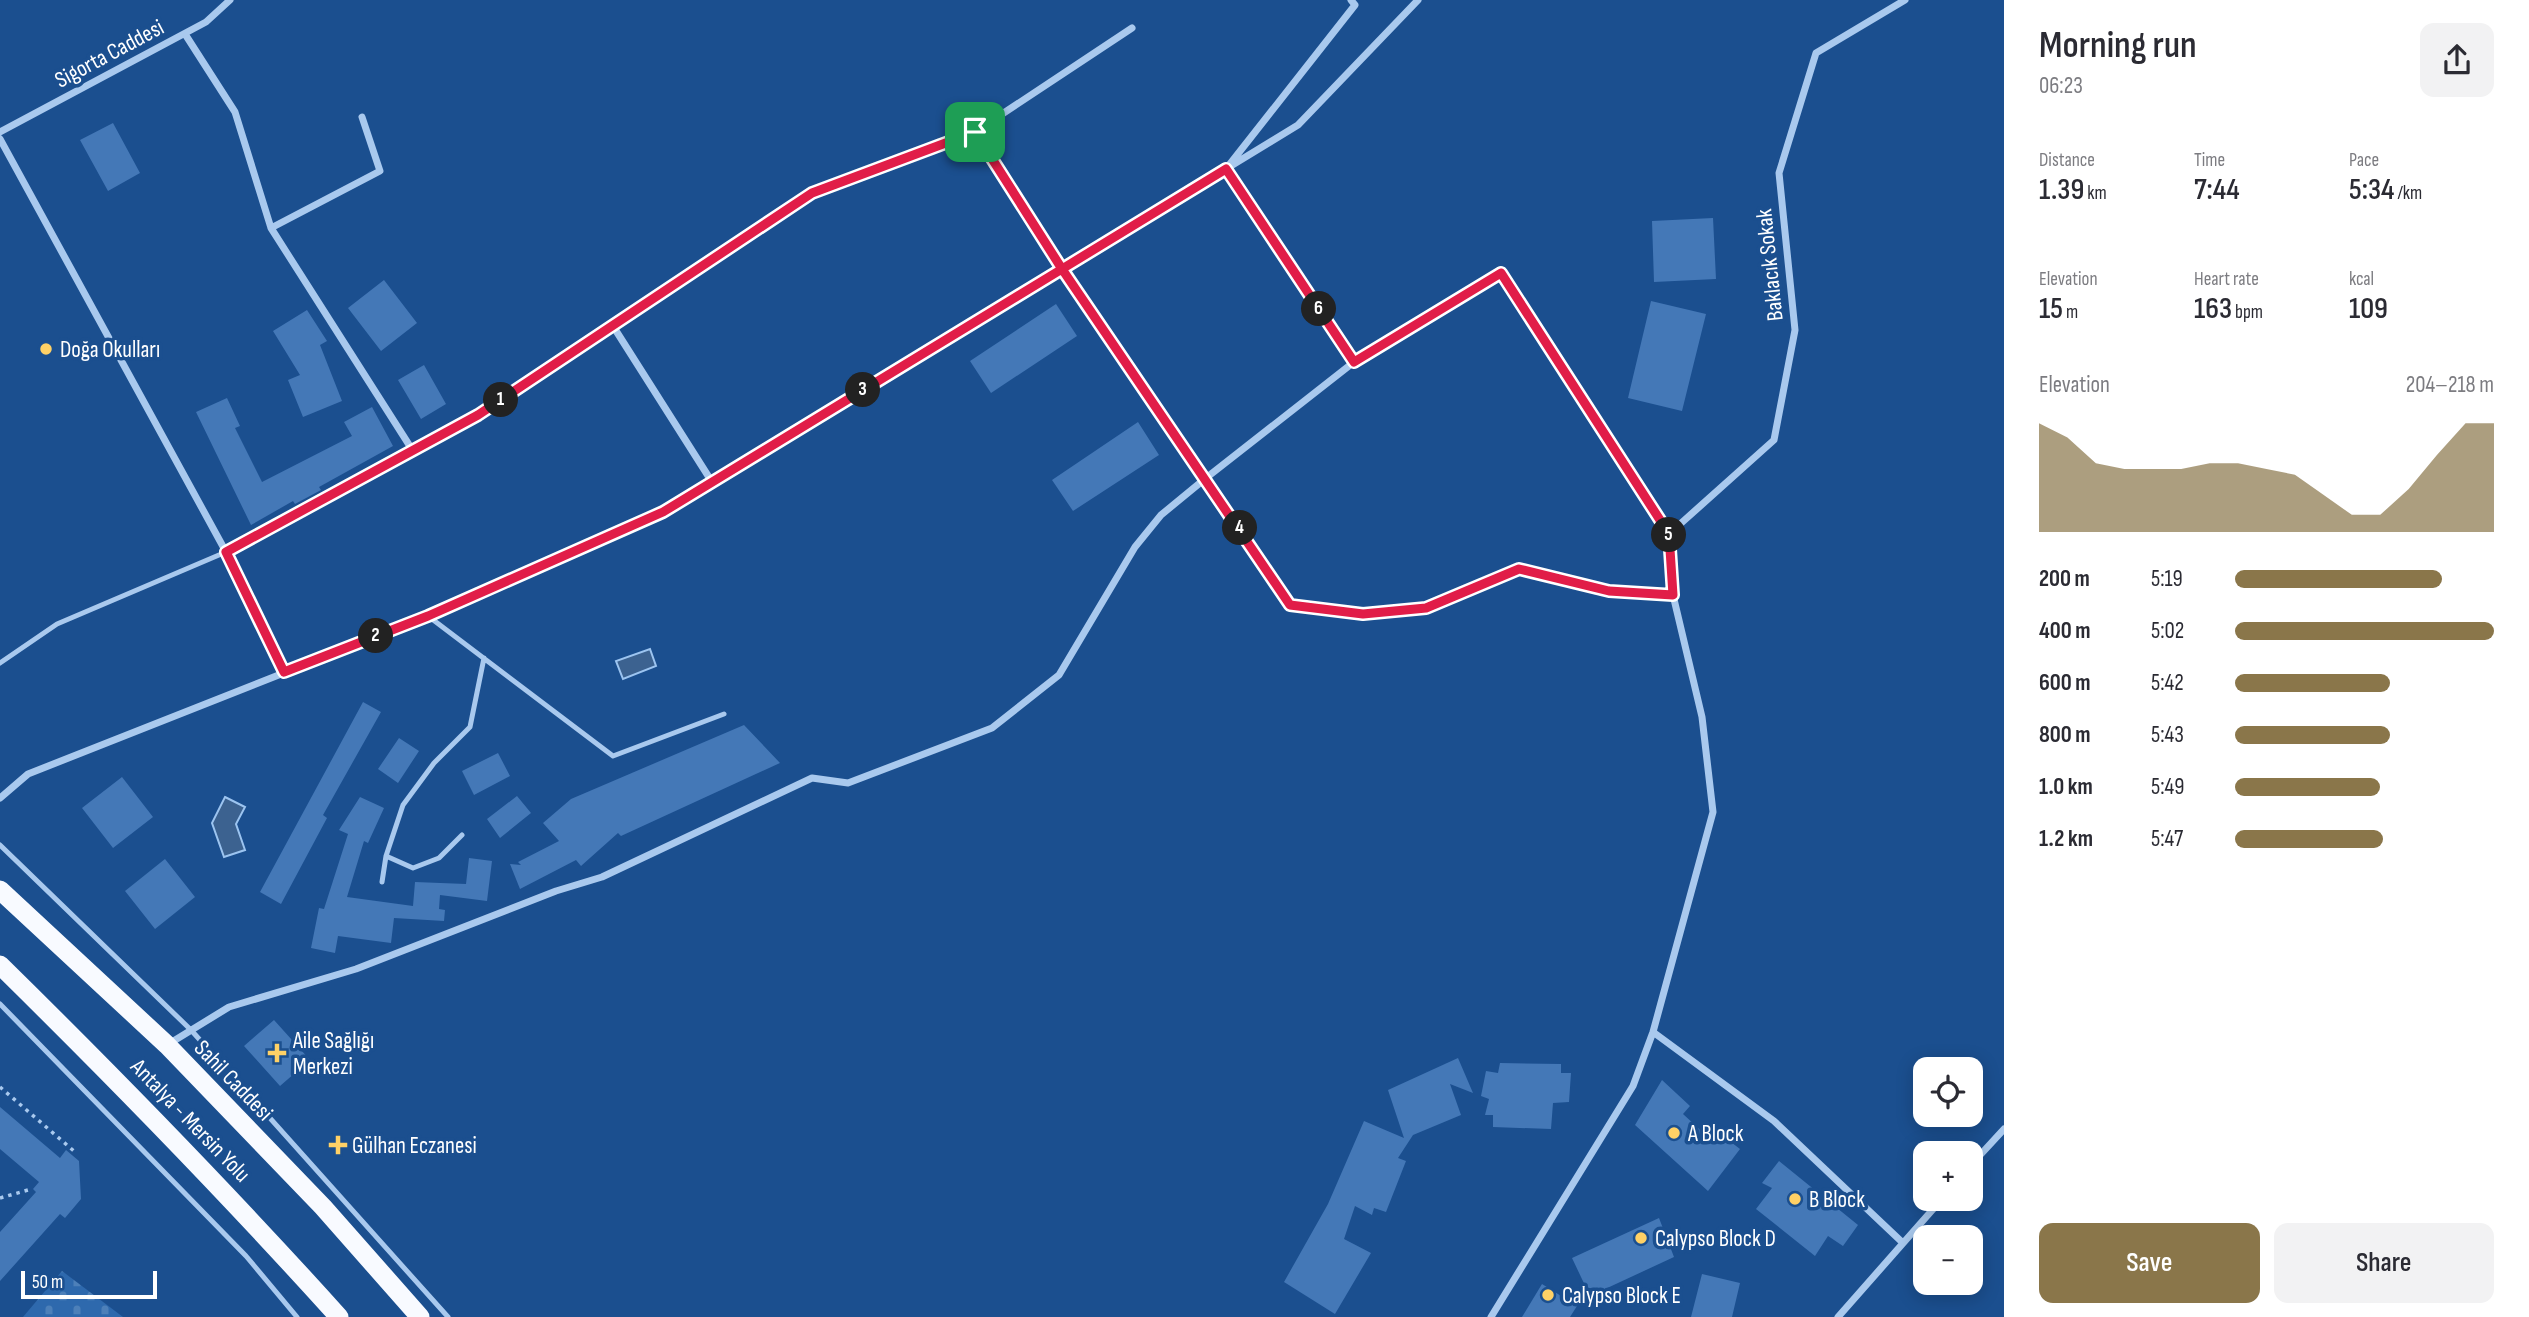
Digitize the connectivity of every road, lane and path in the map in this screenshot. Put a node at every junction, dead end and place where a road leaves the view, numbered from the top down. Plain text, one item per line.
1 (230, 0) edge
2 (1351, 0) edge
3 (1418, 0) edge
4 (1905, 0) edge
5 (1132, 29) dead end
6 (185, 34) junction
7 (362, 117) dead end
8 (0, 132) edge
9 (975, 132) junction
10 (0, 139) edge
11 (1226, 169) junction
12 (271, 228) junction
13 (1062, 269) junction
14 (613, 326) junction
15 (1354, 362) junction
16 (413, 451) junction
17 (1206, 478) junction
18 (712, 482) junction
19 (1669, 534) junction
20 (226, 552) junction
21 (1673, 595) junction
22 (428, 616) junction
23 (484, 658) junction
24 (0, 663) edge
25 (284, 672) junction
26 (724, 714) dead end
27 (0, 798) edge
28 (462, 835) dead end
29 (0, 845) edge
30 (386, 856) junction
31 (382, 882) dead end
32 (0, 890) edge
33 (0, 965) edge
34 (0, 1004) edge
35 (191, 1030) junction
36 (1653, 1032) junction
37 (167, 1045) junction
38 (0, 1087) edge
39 (2004, 1129) edge
40 (75, 1152) dead end
41 (1983, 1152) edge
42 (28, 1190) dead end
43 (0, 1198) edge
44 (1931, 1211) edge
45 (1903, 1243) junction
46 (297, 1317) edge
47 (338, 1317) edge
48 (420, 1317) edge
49 (448, 1317) edge
50 (1491, 1317) edge
51 (1838, 1317) edge

1 - 6 street, Sigorta Caddesi
2 - 11 street
3 - 11 street
4 - 19 street, Baklacık Sokak
5 - 9 street
6 - 8 street, Sigorta Caddesi
6 - 12 street
7 - 12 street
9 - 13 street
9 - 14 street
10 - 20 street
11 - 13 street
11 - 15 street
12 - 16 street
13 - 17 street
13 - 18 street
14 - 16 street
14 - 18 street
15 - 17 street
15 - 19 street
16 - 20 street
17 - 21 street
17 - 35 street
18 - 22 street
19 - 21 street
20 - 24 lane
20 - 25 street
21 - 36 street
22 - 23 lane
22 - 25 street
23 - 26 lane
23 - 30 lane
25 - 27 street
28 - 30 lane
29 - 35 lane
30 - 31 lane
32 - 37 highway, Sahil Caddesi
33 - 47 highway, Antalya - Mersin Yolu
34 - 46 lane
35 - 37 street
35 - 49 lane
36 - 45 street
36 - 50 street
37 - 48 highway, Sahil Caddesi
38 - 40 path
39 - 41 street
42 - 43 path
44 - 45 street
45 - 51 street

